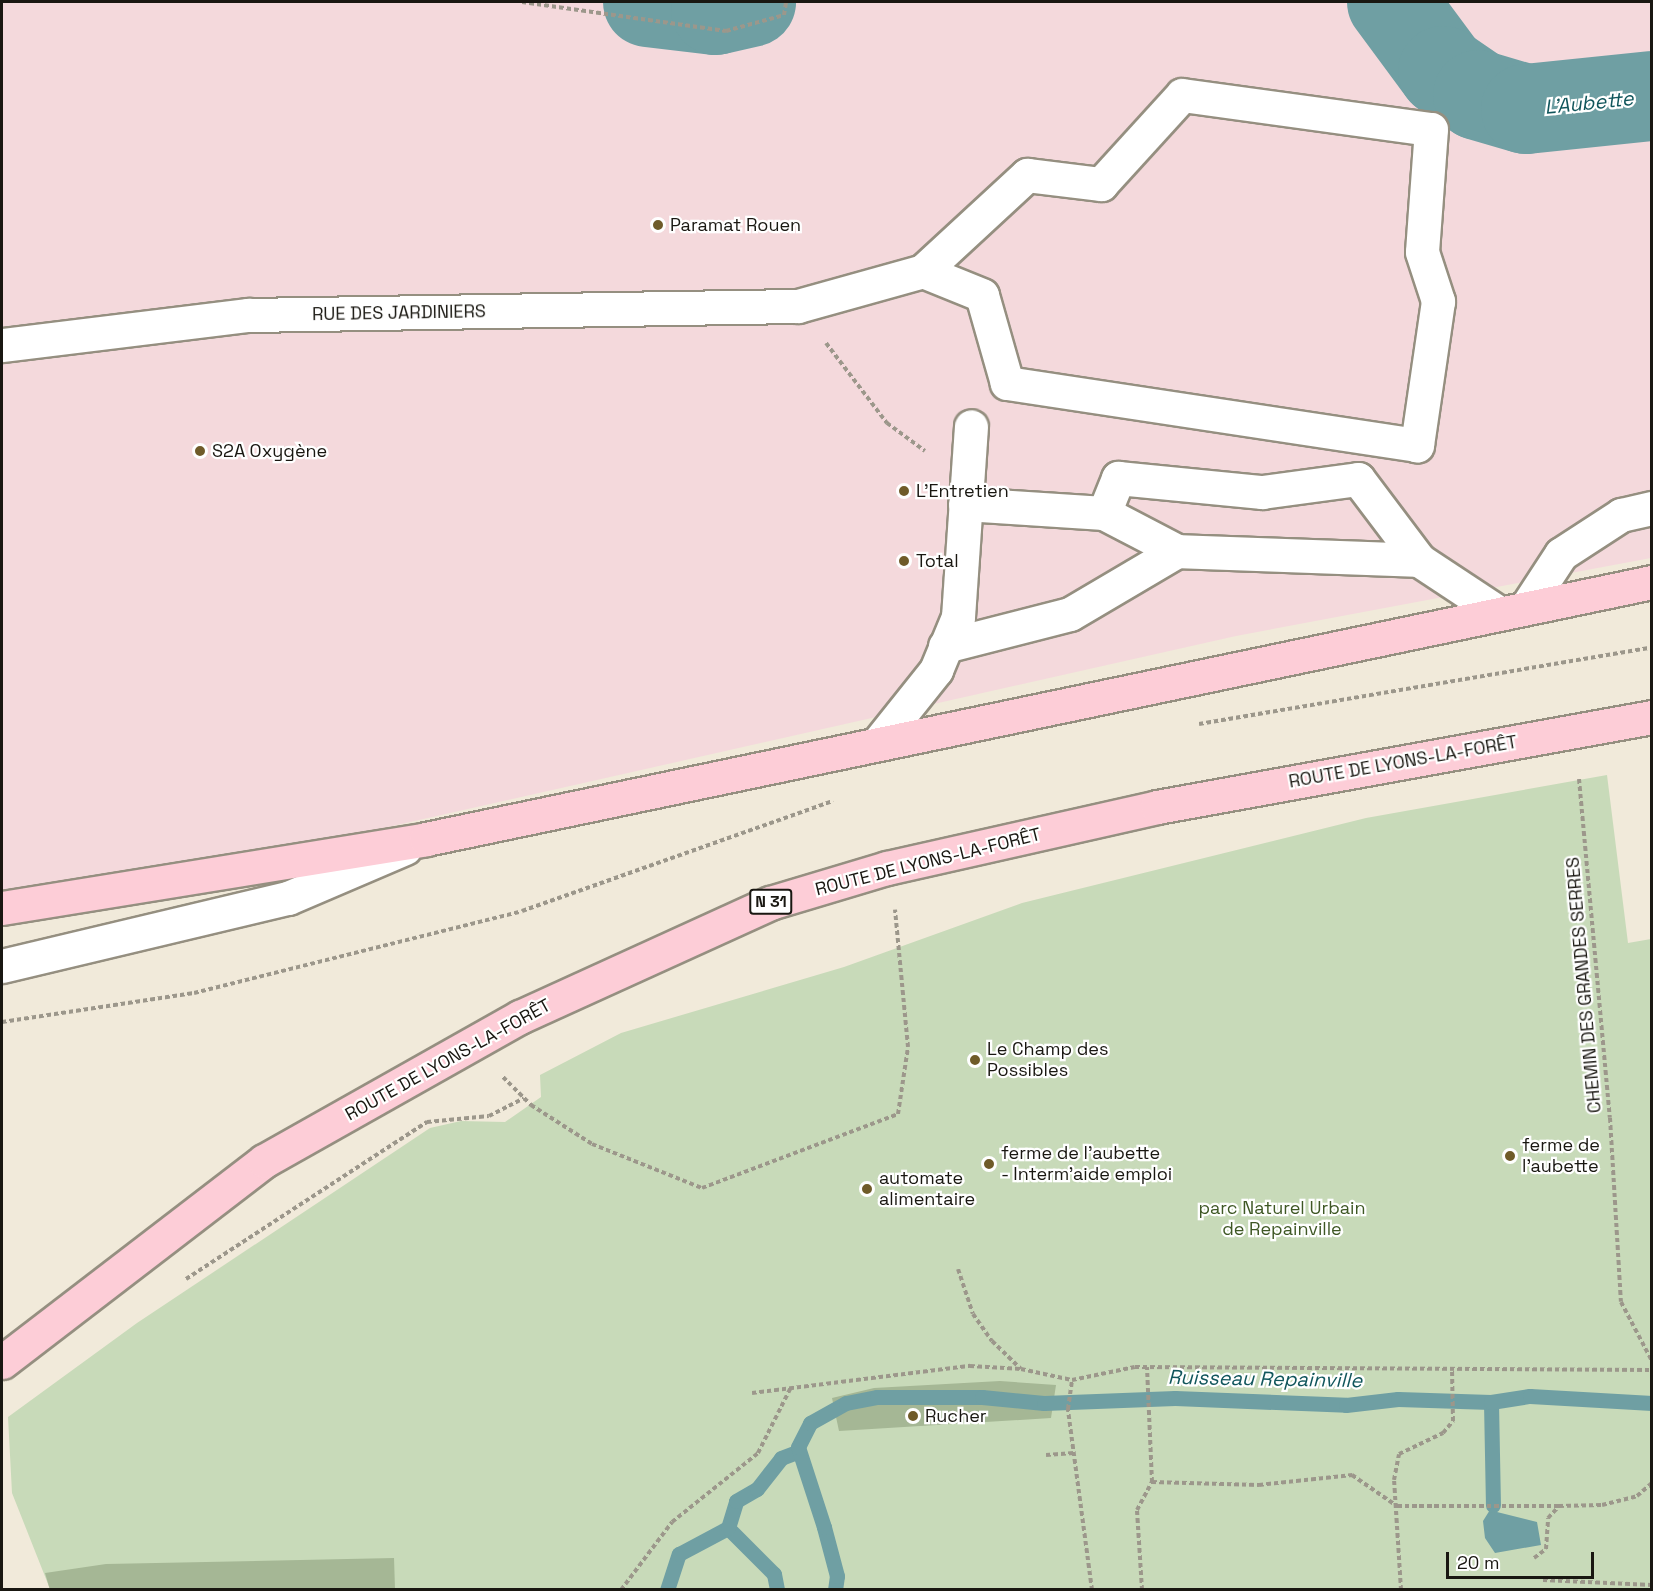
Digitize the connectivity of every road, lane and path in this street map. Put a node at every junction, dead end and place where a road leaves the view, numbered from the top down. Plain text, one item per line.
1 (522, 2) edge
2 (786, 2) edge
3 (923, 271) junction
4 (798, 306) junction
5 (2, 345) edge
6 (970, 426) dead end
7 (967, 467) junction
8 (965, 504) junction
9 (1652, 508) edge
10 (1104, 513) junction
11 (1177, 551) junction
12 (1419, 560) junction
13 (1652, 582) edge
14 (1513, 609) junction
15 (945, 646) junction
16 (1652, 647) edge
17 (1652, 717) edge
18 (1196, 724) dead end
19 (877, 744) junction
20 (1579, 779) dead end
21 (838, 799) dead end
22 (426, 839) junction
23 (887, 868) junction
24 (2, 908) edge
25 (2, 966) edge
26 (2, 1022) edge
27 (470, 1045) junction
28 (524, 1098) junction
29 (958, 1269) dead end
30 (182, 1281) dead end
31 (1652, 1361) edge
32 (2, 1362) edge
33 (1147, 1367) junction
34 (1021, 1369) junction
35 (1452, 1369) junction
36 (1652, 1370) edge
37 (1072, 1380) junction
38 (791, 1386) junction
39 (752, 1393) dead end
40 (1074, 1453) junction
41 (1046, 1455) dead end
42 (1152, 1482) junction
43 (1652, 1483) edge
44 (1397, 1506) junction
45 (1559, 1506) junction
46 (1534, 1558) dead end
47 (1543, 1580) dead end
48 (1652, 1585) edge
49 (621, 1590) edge
50 (1092, 1590) edge
51 (1142, 1590) edge
52 (1401, 1590) edge

1 - 2 path
3 - 3 street
3 - 4 street, RUE DES JARDINIERS
4 - 5 street, RUE DES JARDINIERS
4 - 7 path
6 - 7 street
7 - 8 street
8 - 10 street
8 - 15 street
9 - 14 street
10 - 11 street
10 - 12 street
11 - 12 street
11 - 15 street
12 - 14 street
13 - 14 main road
14 - 19 main road
15 - 19 street
16 - 18 path
17 - 23 main road, ROUTE DE LYONS-LA-FORÊT / N 31
19 - 22 main road
20 - 31 path, CHEMIN DES GRANDES SERRES
21 - 26 path
22 - 24 main road
22 - 25 street
23 - 27 main road, ROUTE DE LYONS-LA-FORÊT / N 31
23 - 28 path
27 - 28 path
27 - 32 main road, ROUTE DE LYONS-LA-FORÊT / N 31
28 - 30 path
29 - 34 path
33 - 35 path
33 - 37 path
33 - 42 path
34 - 37 path
34 - 38 path
35 - 36 path
35 - 44 path
37 - 40 path
38 - 39 path
38 - 49 path
40 - 41 path
40 - 50 path
42 - 44 path
42 - 51 path
43 - 45 path
44 - 45 path
44 - 52 path
45 - 46 path
47 - 48 path

